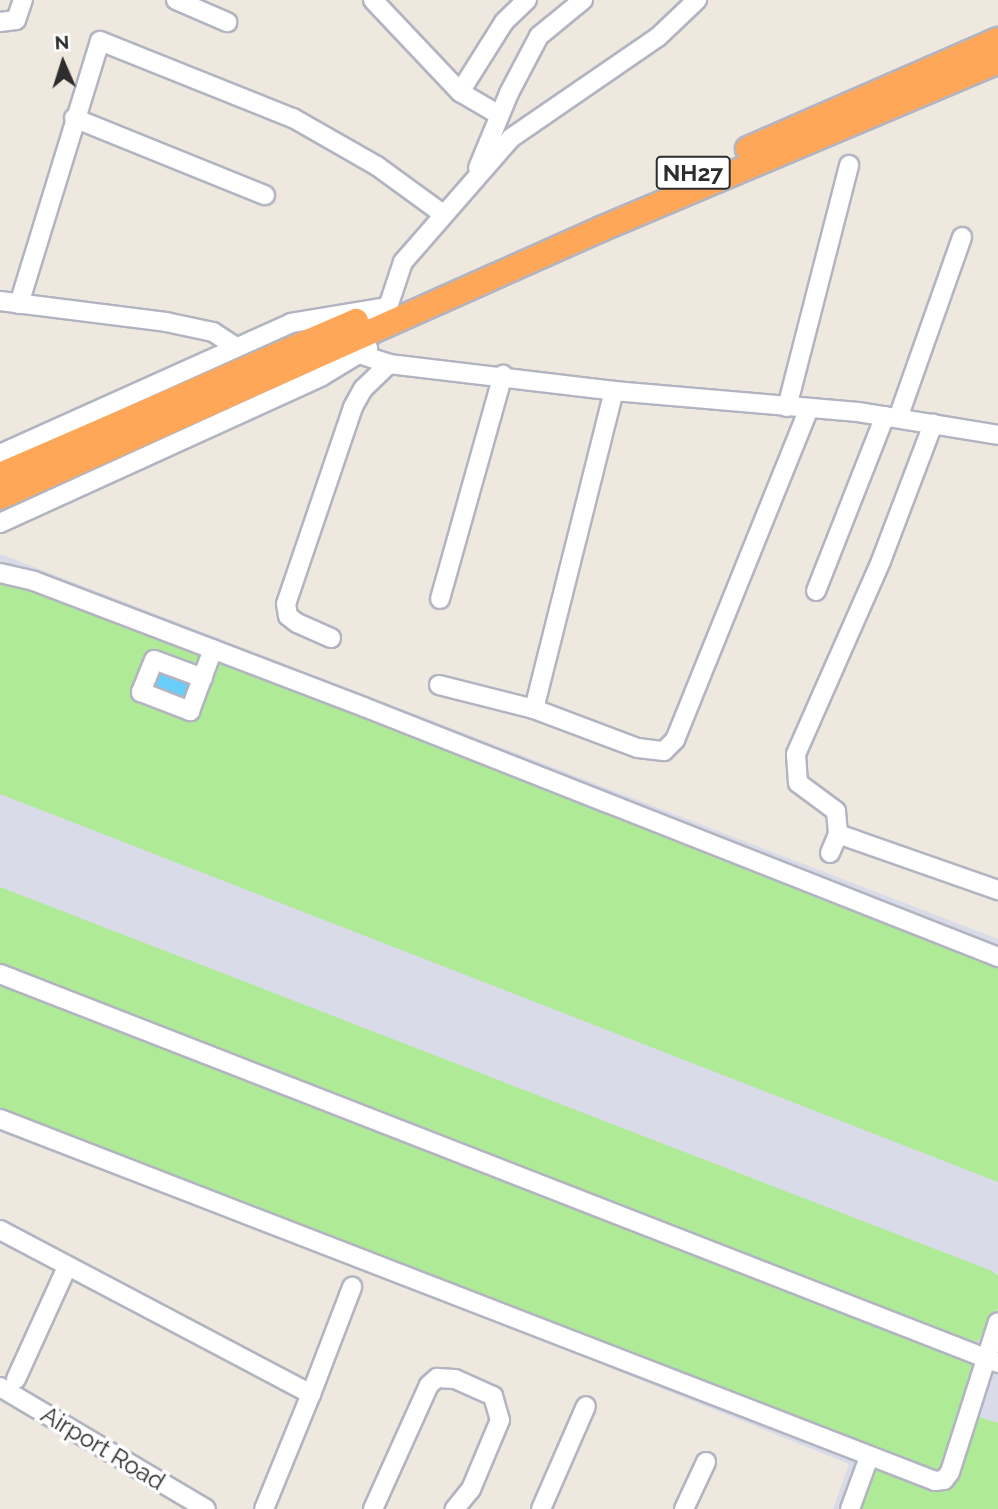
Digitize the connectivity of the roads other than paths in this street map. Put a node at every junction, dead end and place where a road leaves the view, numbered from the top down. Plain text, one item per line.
1 (23, 0) edge
2 (176, 0) edge
3 (373, 0) edge
4 (527, 0) edge
5 (583, 0) edge
6 (697, 0) edge
7 (0, 22) edge
8 (227, 22) dead end
9 (998, 40) edge
10 (995, 64) edge
11 (460, 92) junction
12 (499, 115) junction
13 (74, 118) junction
14 (849, 164) dead end
15 (475, 177) junction
16 (265, 195) dead end
17 (443, 214) junction
18 (962, 237) dead end
19 (0, 301) edge
20 (19, 304) junction
21 (389, 315) junction
22 (236, 347) junction
23 (362, 355) junction
24 (389, 364) junction
25 (502, 375) junction
26 (614, 391) junction
27 (787, 407) junction
28 (809, 408) junction
29 (892, 417) junction
30 (933, 424) junction
31 (998, 435) edge
32 (0, 453) edge
33 (0, 475) edge
34 (0, 497) edge
35 (0, 523) edge
36 (0, 573) edge
37 (816, 591) dead end
38 (440, 599) dead end
39 (331, 638) dead end
40 (213, 649) junction
41 (202, 678) dead end
42 (439, 685) dead end
43 (534, 709) junction
44 (838, 834) junction
45 (830, 853) dead end
46 (998, 890) edge
47 (998, 957) edge
48 (0, 974) edge
49 (0, 1119) edge
50 (0, 1230) edge
51 (67, 1268) junction
52 (352, 1287) dead end
53 (998, 1322) edge
54 (992, 1361) edge
55 (8, 1383) edge
56 (311, 1394) junction
57 (586, 1406) dead end
58 (869, 1458) junction
59 (706, 1462) dead end
60 (206, 1509) edge
61 (264, 1509) edge
62 (373, 1509) edge
63 (455, 1509) edge
64 (541, 1509) edge
65 (684, 1509) edge
66 (850, 1509) edge

1 - 7 street
2 - 8 street
3 - 11 street
4 - 11 street
5 - 12 street
6 - 15 street
9 - 21 highway, NH27
10 - 21 highway, NH27
11 - 12 street
12 - 15 street
13 - 16 street
13 - 17 street
13 - 20 street
14 - 27 street
15 - 17 street
17 - 21 street
18 - 29 street
19 - 20 street
20 - 22 street
21 - 22 street
21 - 23 street
21 - 33 highway, NH27
21 - 34 highway, NH27
22 - 32 street
23 - 24 street
23 - 35 street
24 - 25 street
24 - 39 street
25 - 26 street
25 - 38 street
26 - 27 street
26 - 43 street
27 - 28 street
28 - 29 street
28 - 43 street
29 - 30 street
29 - 37 street
30 - 31 street
30 - 44 street
36 - 40 street
40 - 41 street
40 - 47 street
42 - 43 street
44 - 45 street
44 - 46 street
48 - 54 street
49 - 58 street
50 - 51 street
51 - 55 street
51 - 56 street
52 - 56 street
53 - 54 street
54 - 58 street
55 - 60 street, Airport Road
56 - 61 street
57 - 64 street
58 - 66 street
59 - 65 street
62 - 63 street

